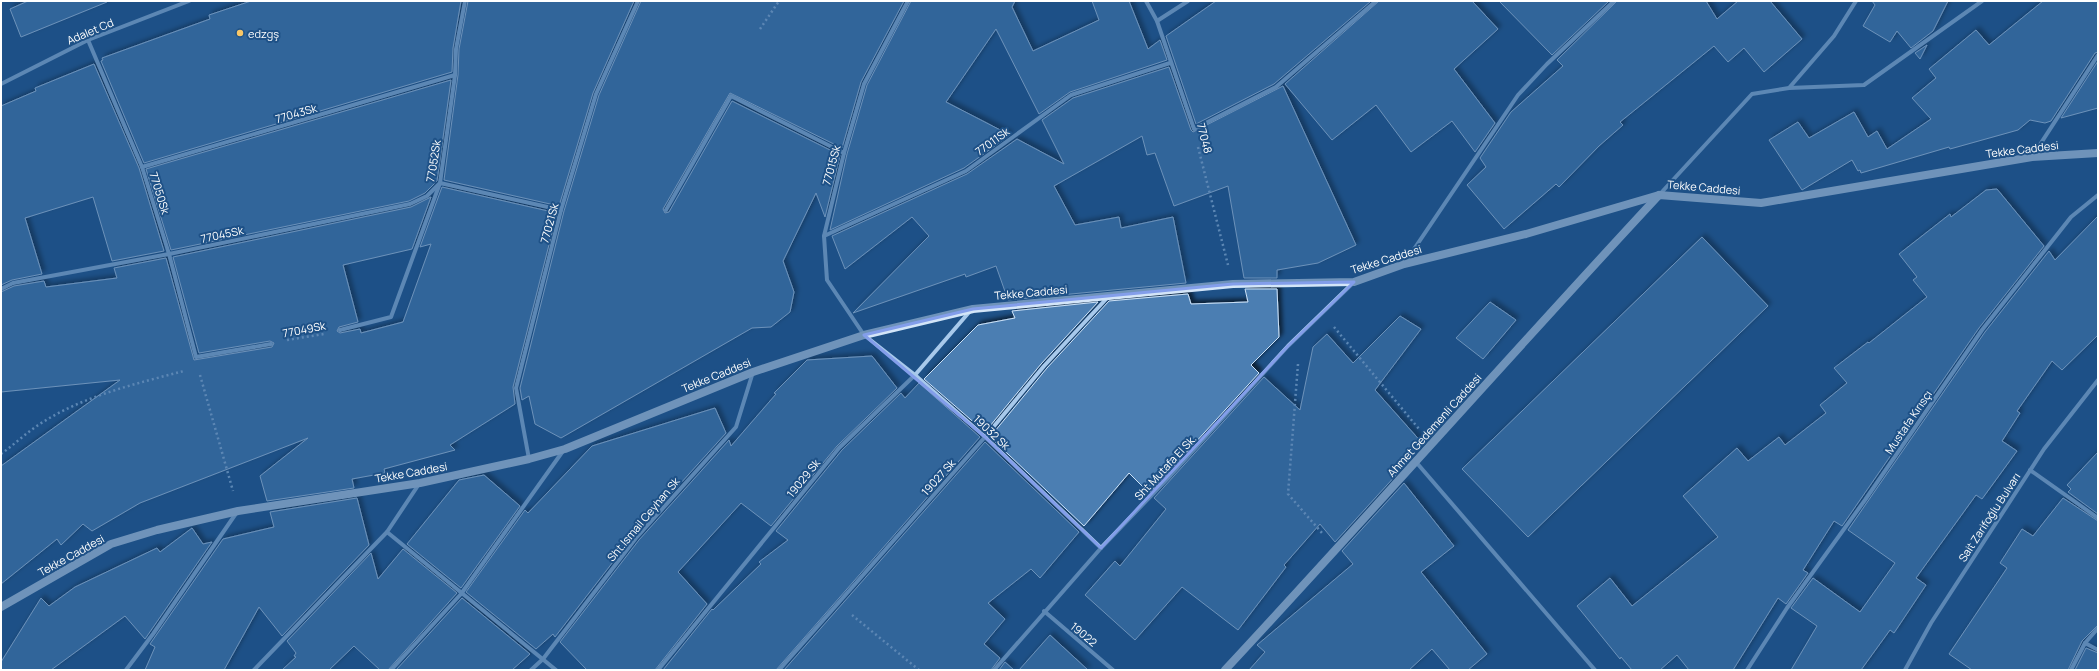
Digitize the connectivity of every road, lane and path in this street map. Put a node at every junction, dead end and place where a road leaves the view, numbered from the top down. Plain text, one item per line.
1 (189, 1) edge
2 (465, 1) edge
3 (638, 1) edge
4 (779, 1) edge
5 (908, 1) edge
6 (1146, 1) edge
7 (1188, 1) edge
8 (1376, 1) edge
9 (1614, 1) edge
10 (1856, 1) edge
11 (1982, 1) edge
12 (180, 3) edge
13 (1156, 21) junction
14 (760, 29) dead end
15 (88, 40) junction
16 (2098, 55) edge
17 (1170, 63) junction
18 (455, 75) junction
19 (1, 84) edge
20 (1789, 88) junction
21 (1194, 129) junction
22 (844, 153) junction
23 (2098, 153) edge
24 (2032, 157) junction
25 (142, 168) junction
26 (440, 183) junction
27 (1659, 195) junction
28 (2098, 195) edge
29 (562, 210) junction
30 (666, 210) dead end
31 (824, 236) junction
32 (169, 254) junction
33 (1404, 264) junction
34 (1354, 282) junction
35 (1233, 284) junction
36 (1, 289) edge
37 (1108, 296) junction
38 (973, 309) junction
39 (1322, 312) junction
40 (340, 330) joint
41 (1300, 334) junction
42 (864, 335) junction
43 (271, 344) joint
44 (196, 357) junction
45 (198, 367) junction
46 (753, 372) junction
47 (915, 375) junction
48 (2098, 380) edge
49 (985, 437) junction
50 (1431, 445) junction
51 (565, 449) junction
52 (1, 454) edge
53 (529, 459) junction
54 (1416, 462) junction
55 (2030, 470) junction
56 (420, 483) junction
57 (238, 511) junction
58 (2098, 518) edge
59 (387, 532) junction
60 (1101, 548) junction
61 (1337, 549) junction
62 (461, 594) junction
63 (838, 603) junction
64 (1, 607) edge
65 (1044, 611) junction
66 (2098, 628) edge
67 (2086, 643) junction
68 (2098, 650) edge
69 (543, 659) junction
70 (126, 670) edge
71 (254, 670) edge
72 (391, 670) edge
73 (531, 670) edge
74 (556, 670) edge
75 (658, 670) edge
76 (779, 670) edge
77 (919, 670) edge
78 (994, 670) edge
79 (1113, 670) edge
80 (1225, 670) edge
81 (1595, 670) edge
82 (1747, 670) edge
83 (1905, 670) edge
84 (2071, 670) edge

1 - 12 street, Adalet Cd
2 - 18 street, 77052Sk
3 - 29 street, 77021Sk
4 - 14 path
5 - 22 street, 77015Sk
6 - 13 street, 77048
7 - 13 street
8 - 21 street
9 - 33 street
10 - 20 street
11 - 20 street
12 - 15 street, Adalet Cd
13 - 17 street, 77048
15 - 19 street, Adalet Cd
15 - 25 street, 77050Sk
16 - 24 street
17 - 21 street, 77048
17 - 31 street, 77011Sk
18 - 25 street, 77043Sk
18 - 26 street, 77052Sk
20 - 27 street
21 - 35 path, 77048
22 - 30 street
22 - 31 street, 77015Sk
23 - 24 street, Tekke Caddesi
24 - 27 street, Tekke Caddesi
25 - 32 street, 77050Sk
26 - 29 street
26 - 32 street, 77045Sk
26 - 40 street, 77052Sk
27 - 33 street, Tekke Caddesi
27 - 50 street, Ahmet Gedemenli Caddesi
28 - 82 street, Mustafa Kırısçı
29 - 53 street, 77021Sk
31 - 42 street, 77015Sk
32 - 36 street, 77045Sk
32 - 44 street, 77050Sk
33 - 34 street, Tekke Caddesi
34 - 35 street, Tekke Caddesi
34 - 39 street, Sht Mutafa El Sk.
35 - 37 street, Tekke Caddesi
37 - 38 street, Tekke Caddesi
37 - 49 street, 19027 Sk
38 - 42 street, Tekke Caddesi
38 - 47 street, 19029 Sk
39 - 41 street, Sht Mutafa El Sk.
39 - 50 path
40 - 43 path, 77049Sk
41 - 60 street, Sht Mutafa El Sk.
41 - 61 path
42 - 46 street, Tekke Caddesi
42 - 47 street, 19032 Sk
43 - 44 street
44 - 45 path
45 - 52 path
45 - 57 path
46 - 51 street, Tekke Caddesi
46 - 69 street, Sht.Ismail Ceyhan Sk
47 - 49 street, 19032 Sk
47 - 75 street, 19029 Sk
48 - 55 street, Sait Zarifoğlu Bulvarı
49 - 60 street, 19032 Sk
49 - 63 street, 19027 Sk
50 - 54 street, Ahmet Gedemenli Caddesi
51 - 53 street, Tekke Caddesi
51 - 62 street
53 - 56 street, Tekke Caddesi
54 - 61 street, Ahmet Gedemenli Caddesi
54 - 81 street
55 - 58 street
55 - 83 street, Sait Zarifoğlu Bulvarı
56 - 57 street, Tekke Caddesi
56 - 59 street
57 - 64 street, Tekke Caddesi
57 - 70 street
59 - 62 street
59 - 71 street
60 - 65 street, Sht Mutafa El Sk.
61 - 80 street, Ahmet Gedemenli Caddesi
62 - 69 street
62 - 72 street
63 - 76 street, 19027 Sk
63 - 77 path
65 - 78 street, Sht Mutafa El Sk.
65 - 79 street, 19022
66 - 67 street
67 - 68 street
67 - 84 street
69 - 73 street, Sht.Ismail Ceyhan Sk
69 - 74 street

